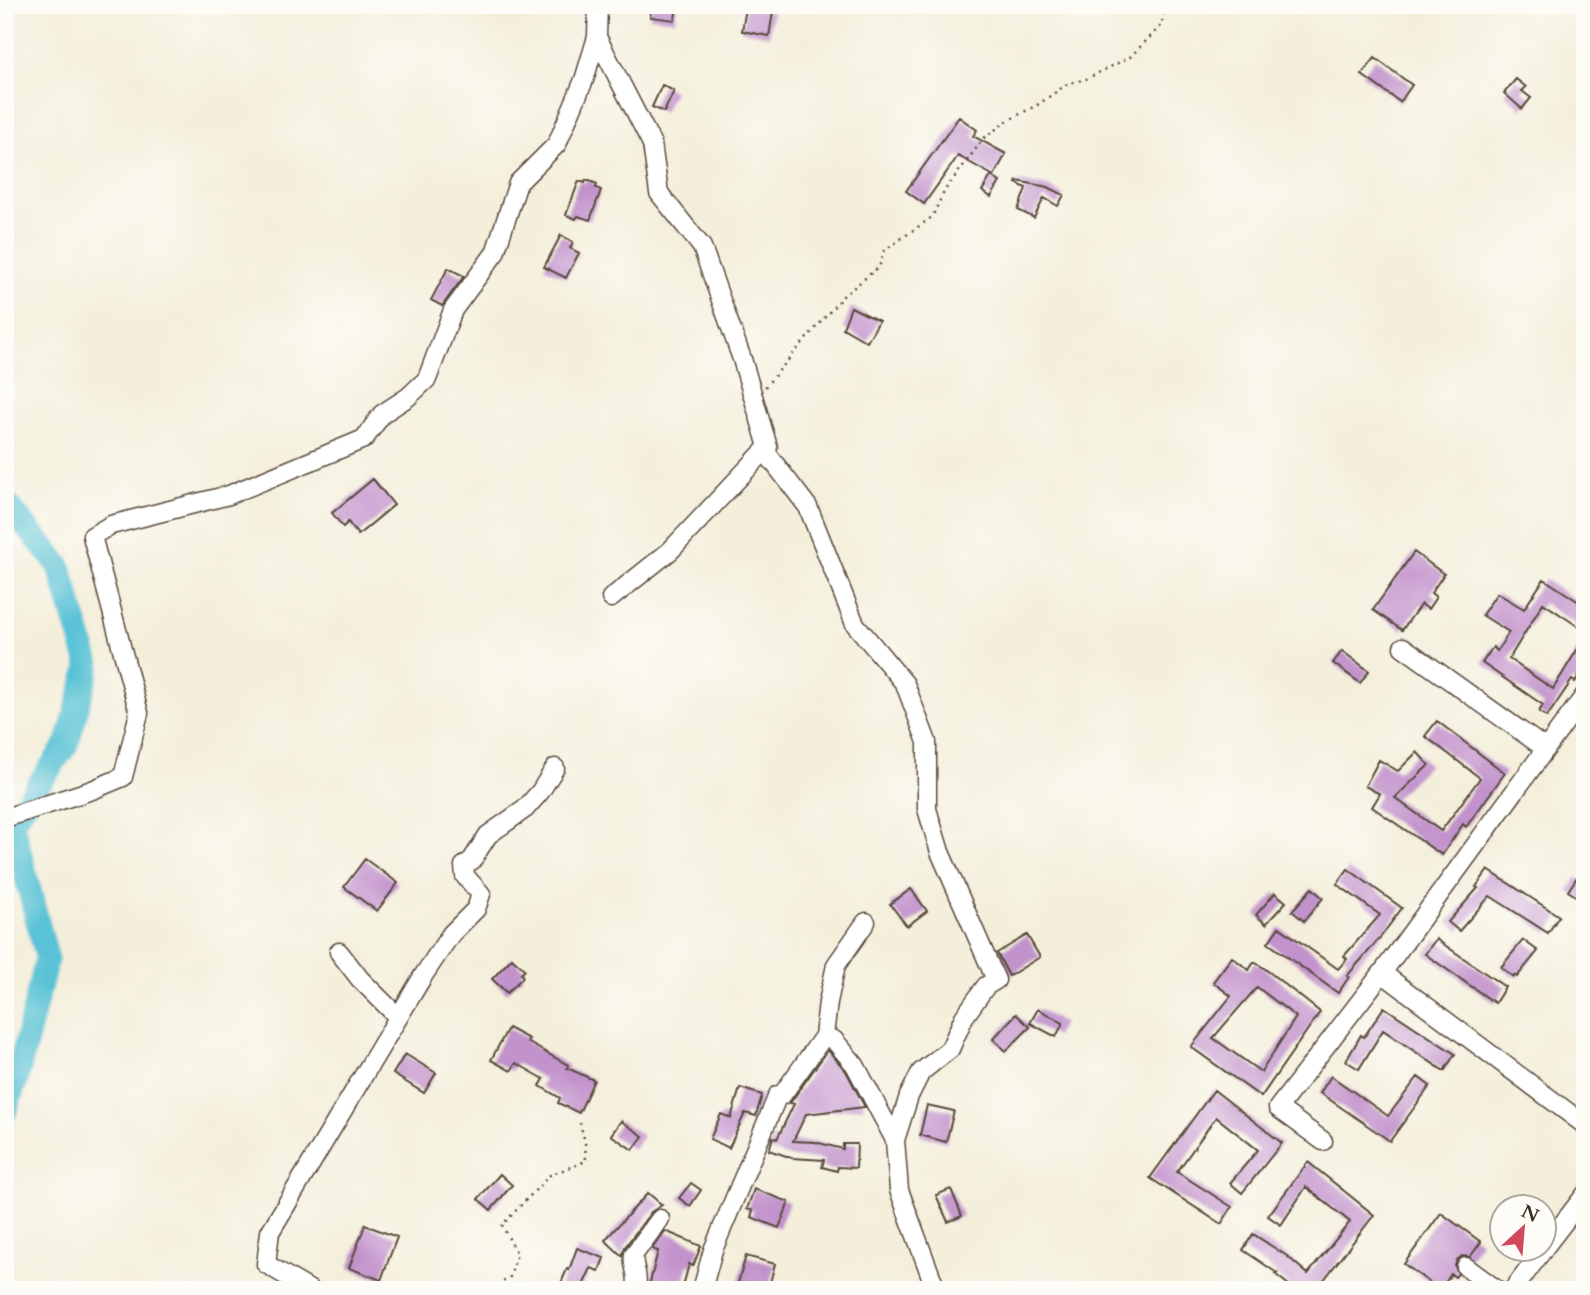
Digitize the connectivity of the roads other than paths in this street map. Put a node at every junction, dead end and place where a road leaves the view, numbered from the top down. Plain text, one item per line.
1 (598, 5) edge
2 (597, 37) junction
3 (765, 451) junction
4 (611, 598) dead end
5 (1403, 647) dead end
6 (1585, 695) edge
7 (1546, 749) junction
8 (555, 768) dead end
9 (5, 818) edge
10 (866, 922) dead end
11 (340, 951) dead end
12 (1382, 973) junction
13 (398, 1017) junction
14 (824, 1036) junction
15 (1585, 1125) edge
16 (895, 1140) junction
17 (1323, 1142) dead end
18 (1585, 1195) edge
19 (660, 1219) dead end
20 (1558, 1231) edge
21 (1533, 1264) edge
22 (1466, 1267) dead end
23 (310, 1290) edge
24 (635, 1290) edge
25 (702, 1290) edge
26 (936, 1290) edge
27 (1497, 1290) edge
28 (1513, 1290) edge

1 - 2 street
2 - 3 street
2 - 9 street
3 - 4 street
3 - 16 street
5 - 7 street
6 - 7 street
7 - 12 street
8 - 13 street
10 - 14 street
11 - 13 street
12 - 15 street
12 - 17 street
13 - 23 street
14 - 16 street
14 - 25 street
16 - 26 street
18 - 20 street
19 - 24 street
21 - 28 street
22 - 27 street

